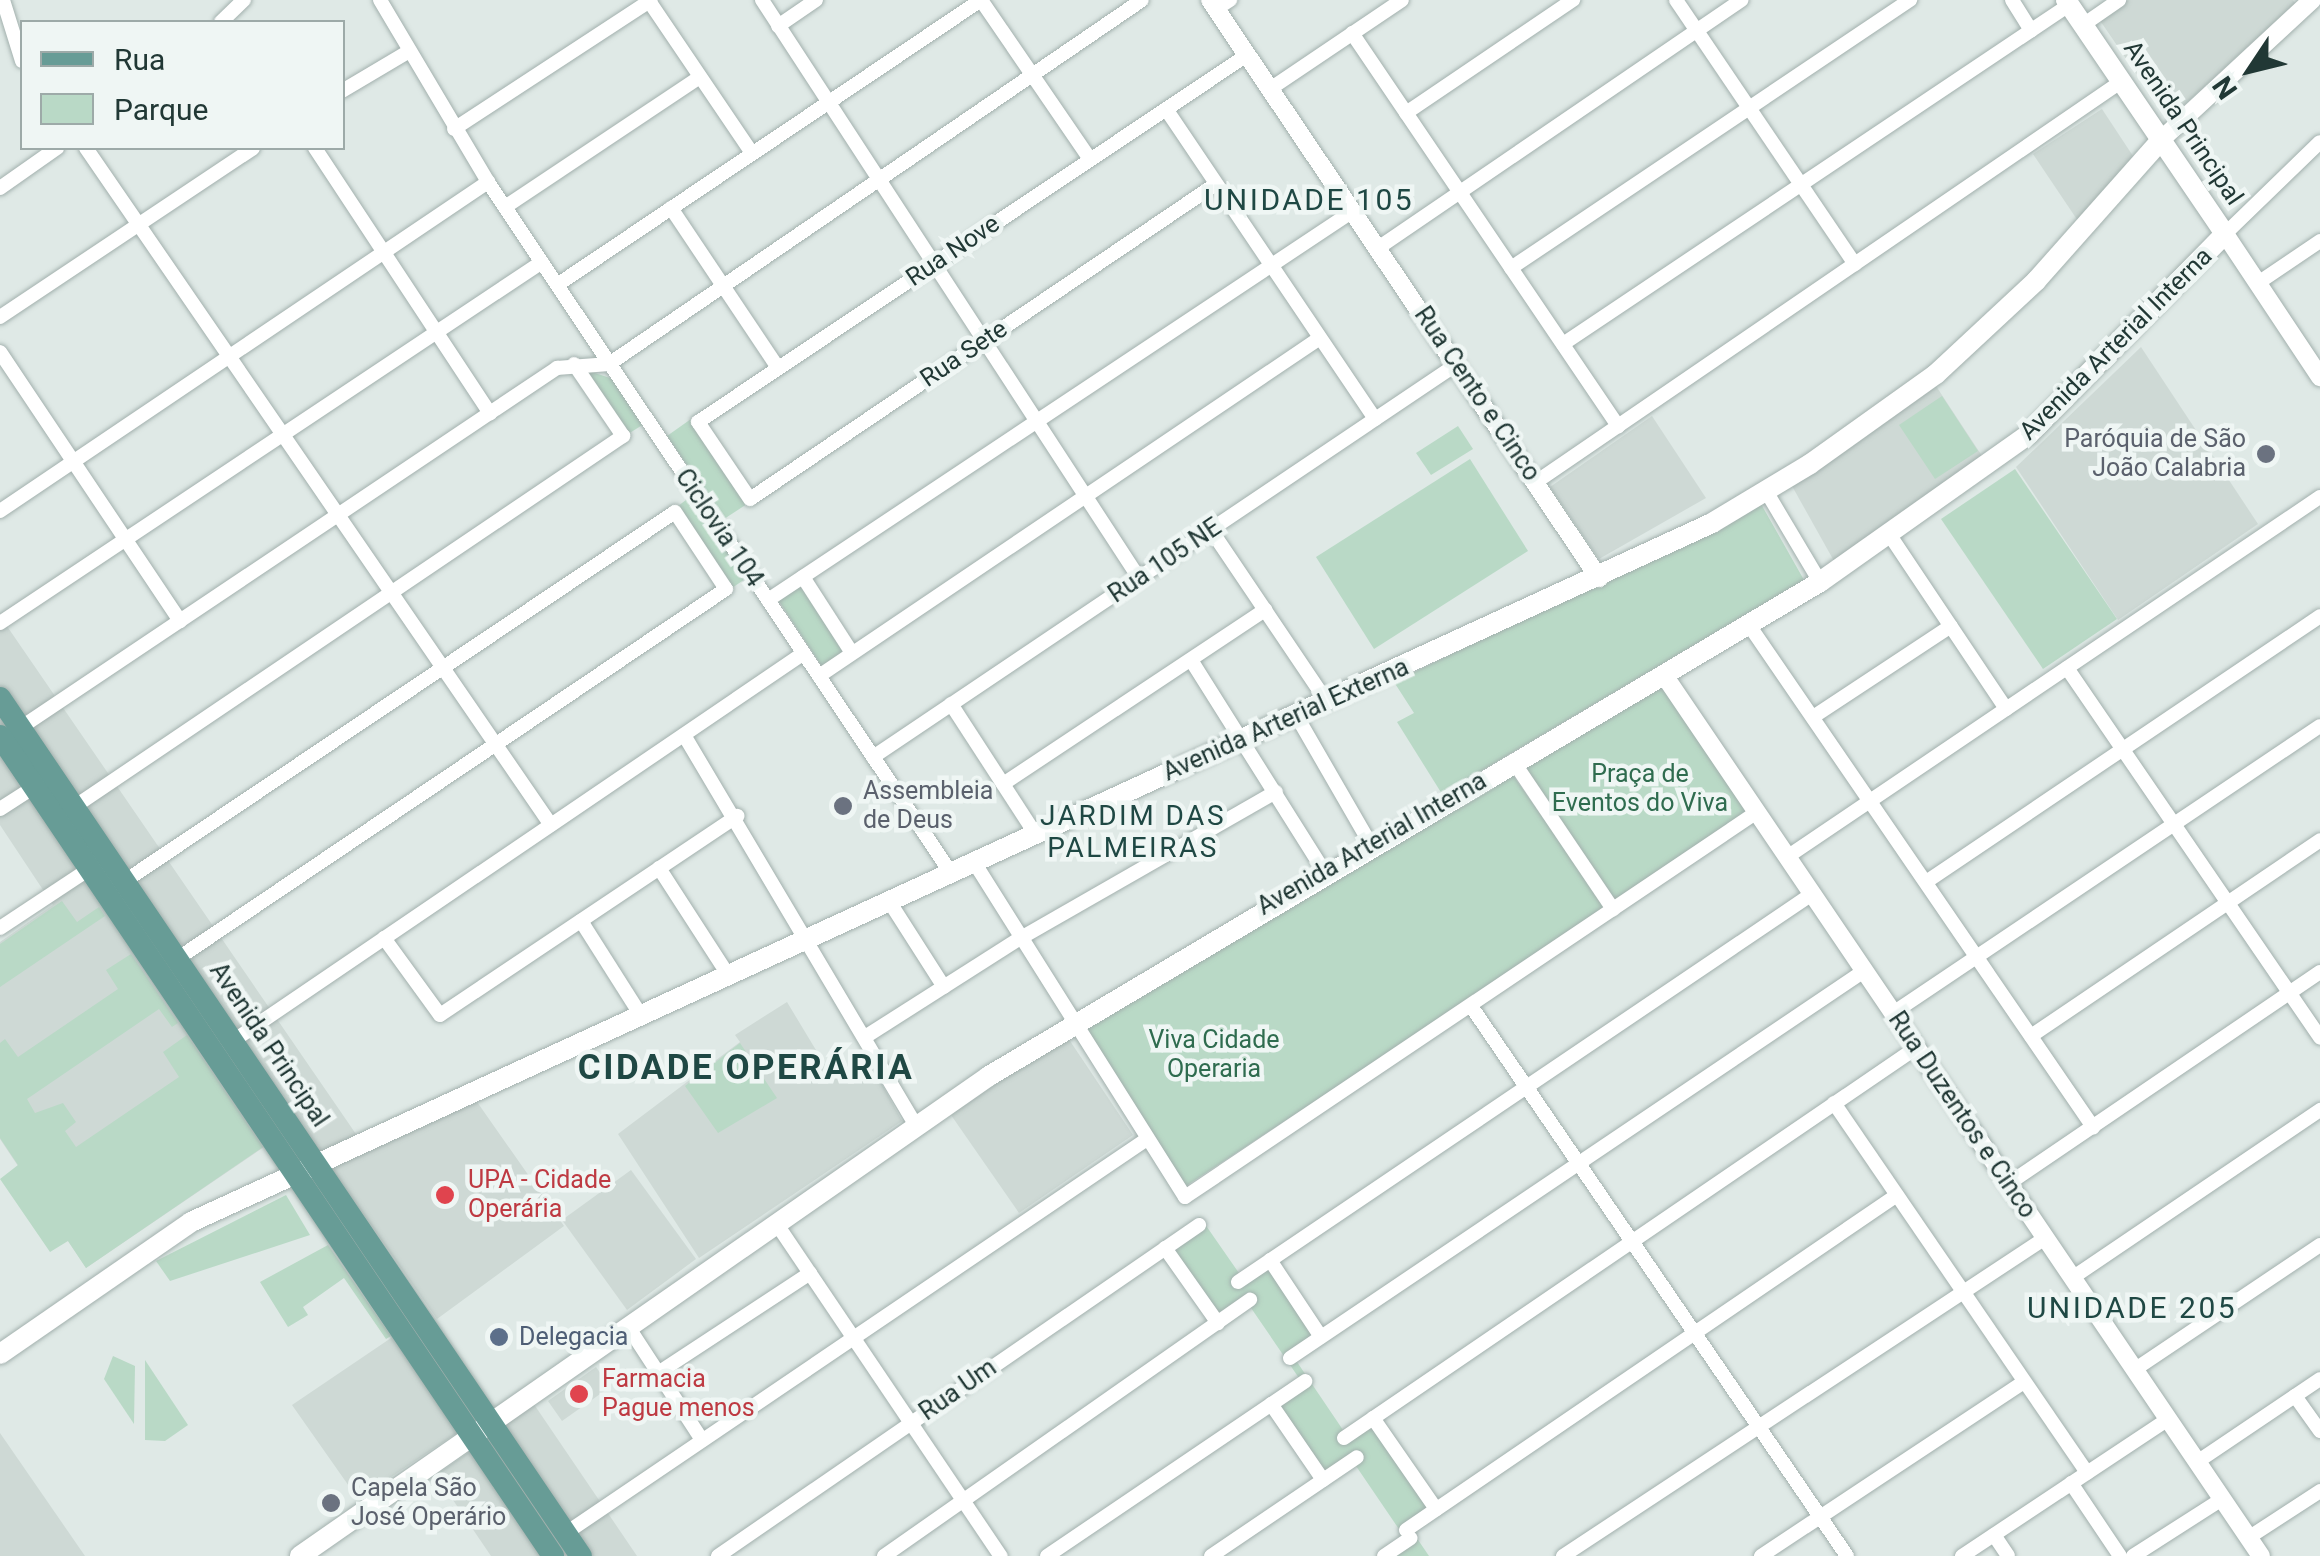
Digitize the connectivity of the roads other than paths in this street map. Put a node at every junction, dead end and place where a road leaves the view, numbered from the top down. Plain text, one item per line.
1 (3, 0) edge
2 (244, 0) edge
3 (380, 0) edge
4 (650, 0) edge
5 (762, 0) edge
6 (816, 0) edge
7 (981, 0) edge
8 (1142, 0) edge
9 (1402, 0) edge
10 (1574, 0) edge
11 (1676, 0) edge
12 (1742, 0) edge
13 (1910, 0) edge
14 (2012, 0) edge
15 (2119, 0) edge
16 (2068, 2) edge
17 (2307, 2) edge
18 (1219, 3) edge
19 (227, 20) edge
20 (2083, 25) junction
21 (778, 26) junction
22 (1697, 30) junction
23 (2032, 30) junction
24 (1352, 34) junction
25 (406, 53) junction
26 (1247, 54) junction
27 (20, 55) edge
28 (1032, 75) junction
29 (700, 76) junction
30 (2122, 81) junction
31 (1270, 88) junction
32 (345, 90) edge
33 (826, 103) junction
34 (1749, 108) junction
35 (1166, 109) junction
36 (1406, 113) junction
37 (454, 129) junction
38 (2162, 139) junction
39 (2320, 142) edge
40 (54, 150) edge
41 (87, 150) edge
42 (250, 150) edge
43 (316, 150) edge
44 (752, 153) junction
45 (1090, 159) junction
46 (877, 181) junction
47 (488, 182) junction
48 (1216, 184) junction
49 (1801, 185) junction
50 (0, 188) edge
51 (1459, 192) junction
52 (505, 207) junction
53 (670, 208) junction
54 (1353, 211) junction
55 (141, 222) junction
56 (2225, 234) junction
57 (2320, 241) edge
58 (1378, 248) junction
59 (384, 252) junction
60 (542, 262) junction
61 (1855, 264) junction
62 (932, 265) junction
63 (1270, 265) junction
64 (1511, 268) junction
65 (2258, 283) junction
66 (557, 285) junction
67 (723, 286) junction
68 (0, 317) edge
69 (436, 332) junction
70 (1320, 338) junction
71 (982, 342) junction
72 (1562, 344) junction
73 (0, 352) edge
74 (228, 357) junction
75 (574, 364) junction
76 (610, 364) junction
77 (1457, 364) junction
78 (2317, 364) edge
79 (778, 368) junction
80 (490, 413) junction
81 (1375, 420) junction
82 (1036, 422) junction
83 (1618, 426) junction
84 (282, 435) junction
85 (724, 460) joint
86 (73, 462) junction
87 (1536, 482) junction
88 (1766, 491) junction
89 (1085, 497) junction
90 (2320, 497) edge
91 (0, 512) edge
92 (338, 515) junction
93 (1211, 530) junction
94 (1891, 536) junction
95 (125, 540) junction
96 (802, 577) junction
97 (1139, 578) junction
98 (1599, 578) junction
99 (1820, 582) junction
100 (391, 592) junction
101 (768, 600) junction
102 (1266, 610) junction
103 (2320, 616) edge
104 (180, 621) junction
105 (0, 623) edge
106 (1749, 624) junction
107 (1951, 626) junction
108 (852, 653) junction
109 (804, 654) junction
110 (1190, 660) junction
111 (443, 668) junction
112 (2067, 668) junction
113 (1664, 675) junction
114 (819, 676) junction
115 (0, 698) edge
116 (1327, 702) junction
117 (952, 704) junction
118 (2006, 709) junction
119 (1296, 715) junction
120 (1813, 717) junction
121 (2320, 726) edge
122 (10, 732) edge
123 (684, 734) junction
124 (1243, 738) junction
125 (496, 744) junction
126 (2123, 750) junction
127 (873, 757) junction
128 (1514, 761) junction
129 (1003, 784) junction
130 (34, 787) junction
131 (1276, 792) junction
132 (1871, 801) junction
133 (0, 810) edge
134 (1757, 812) junction
135 (80, 816) junction
136 (737, 816) junction
137 (2174, 824) junction
138 (552, 825) junction
139 (1036, 835) junction
140 (2320, 840) edge
141 (1370, 844) junction
142 (1787, 857) junction
143 (974, 862) junction
144 (659, 868) junction
145 (89, 869) junction
146 (1324, 871) junction
147 (951, 873) junction
148 (124, 881) junction
149 (1926, 882) junction
150 (1812, 894) junction
151 (889, 901) junction
152 (2227, 902) junction
153 (1614, 909) junction
154 (581, 921) junction
155 (0, 928) edge
156 (132, 932) junction
157 (808, 937) junction
158 (384, 938) junction
159 (1019, 939) junction
160 (1977, 956) junction
161 (177, 959) junction
162 (1864, 971) junction
163 (2320, 972) edge
164 (727, 973) junction
165 (944, 986) junction
166 (2289, 993) junction
167 (1472, 1006) junction
168 (1893, 1013) junction
169 (640, 1014) junction
170 (1070, 1024) junction
171 (2031, 1036) junction
172 (866, 1037) junction
173 (2320, 1038) edge
174 (233, 1041) junction
175 (1916, 1048) junction
176 (1526, 1085) junction
177 (1834, 1103) junction
178 (2320, 1110) edge
179 (916, 1126) junction
180 (2093, 1127) junction
181 (1147, 1139) junction
182 (1579, 1164) junction
183 (306, 1170) junction
184 (2008, 1184) junction
185 (1897, 1194) junction
186 (776, 1223) junction
187 (1198, 1225) dead end
188 (2045, 1238) junction
189 (1631, 1239) junction
190 (2320, 1245) edge
191 (1165, 1248) junction
192 (1270, 1260) junction
193 (810, 1274) junction
194 (2072, 1278) junction
195 (1238, 1282) dead end
196 (1962, 1290) junction
197 (1250, 1300) dead end
198 (1218, 1323) junction
199 (629, 1328) junction
200 (1694, 1332) junction
201 (853, 1337) junction
202 (1321, 1337) junction
203 (0, 1354) edge
204 (1290, 1358) dead end
205 (2134, 1370) junction
206 (658, 1373) junction
207 (2320, 1380) edge
208 (1305, 1381) dead end
209 (2024, 1382) junction
210 (2295, 1396) junction
211 (1272, 1404) junction
212 (1373, 1418) junction
213 (2168, 1419) junction
214 (911, 1423) junction
215 (1758, 1426) junction
216 (482, 1431) junction
217 (2320, 1431) edge
218 (1344, 1438) dead end
219 (702, 1440) junction
220 (1356, 1458) dead end
221 (2197, 1462) junction
222 (2087, 1473) junction
223 (1323, 1480) junction
224 (2072, 1483) junction
225 (2320, 1491) edge
226 (2222, 1499) junction
227 (963, 1501) junction
228 (1436, 1509) junction
229 (1820, 1516) junction
230 (1994, 1535) junction
231 (2248, 1538) junction
232 (549, 1548) edge
233 (2138, 1555) edge
234 (300, 1556) edge
235 (581, 1556) edge
236 (718, 1556) edge
237 (884, 1556) edge
238 (1000, 1556) edge
239 (1047, 1556) edge
240 (1212, 1556) edge
241 (1384, 1556) edge
242 (1563, 1556) edge
243 (1760, 1556) edge
244 (1848, 1556) edge
245 (1962, 1556) edge
246 (2008, 1556) edge
247 (2120, 1556) edge
248 (2260, 1556) edge

1 - 27 street
2 - 19 street
3 - 25 street, Ciclovia 104
4 - 29 street
4 - 37 street
5 - 21 street
6 - 21 street
7 - 28 street
7 - 33 street
8 - 28 street
9 - 24 street
10 - 36 street
11 - 22 street
12 - 22 street
13 - 34 street
14 - 23 street
15 - 20 street
16 - 20 main road, Avenida Principal
16 - 23 street
17 - 38 street
18 - 26 street, Rua Cento e Cinco
20 - 30 main road, Avenida Principal
21 - 33 street
22 - 34 street
22 - 51 street
23 - 49 street
24 - 31 street
24 - 36 street
25 - 32 street
25 - 37 street, Ciclovia 104
26 - 31 street, Rua Cento e Cinco
26 - 35 street, Rua Nove
28 - 45 street
28 - 46 street
29 - 44 street
29 - 52 street
30 - 38 main road, Avenida Principal
30 - 61 street
31 - 54 street, Rua Cento e Cinco
33 - 44 street
33 - 46 street
34 - 49 street
34 - 64 street
35 - 45 street, Rua Nove
35 - 48 street
36 - 51 street
37 - 47 street, Ciclovia 104
38 - 56 main road, Avenida Principal
38 - 88 main road, Avenida Arterial Externa
39 - 56 street
40 - 50 street
41 - 55 street
42 - 55 street
43 - 59 street
44 - 53 street
45 - 62 street, Rua Nove
46 - 62 street
46 - 67 street
47 - 52 street, Ciclovia 104
47 - 59 street
48 - 63 street
48 - 71 street, Rua Sete
49 - 61 street
49 - 72 street
51 - 58 street
51 - 64 street
52 - 60 street, Ciclovia 104
53 - 66 street
53 - 67 street
54 - 58 street, Rua Cento e Cinco
54 - 63 street
55 - 68 street
55 - 74 street
56 - 65 street, Avenida Principal
56 - 94 main road, Avenida Arterial Interna
57 - 65 street
58 - 77 street, Rua Cento e Cinco
59 - 69 street
59 - 74 street
60 - 66 street, Ciclovia 104
60 - 69 street
61 - 83 street
62 - 71 street
62 - 79 street, Rua Nove
63 - 70 street
63 - 82 street
64 - 72 street
65 - 78 street, Avenida Principal
66 - 76 street, Ciclovia 104
67 - 76 street
67 - 79 street
69 - 80 street
69 - 84 street
70 - 81 street
70 - 89 street
71 - 82 street
71 - 85 street, Rua Sete
72 - 83 street
73 - 86 street
74 - 84 street
74 - 86 street
75 - 76 street
75 - 80 street
75 - 100 street
76 - 101 street, Ciclovia 104
77 - 81 street, Rua 105 NE
77 - 87 street, Rua Cento e Cinco
79 - 85 street, Rua Nove
80 - 92 street
81 - 93 street, Rua 105 NE
82 - 89 street
82 - 96 street
83 - 87 street
84 - 92 street
84 - 95 street
86 - 91 street
86 - 95 street
87 - 98 street, Rua Cento e Cinco
88 - 98 main road, Avenida Arterial Externa
88 - 99 street
89 - 97 street
89 - 108 street
90 - 112 street
92 - 100 street
92 - 104 street
93 - 97 street, Rua 105 NE
93 - 102 street
94 - 99 main road, Avenida Arterial Interna
94 - 107 street
95 - 104 street
95 - 105 street
96 - 101 street
96 - 108 street
97 - 117 street, Rua 105 NE
98 - 116 main road, Avenida Arterial Externa
99 - 106 main road, Avenida Arterial Interna
100 - 111 street
100 - 135 street
101 - 109 street, Ciclovia 104
102 - 110 street
102 - 116 street
103 - 126 street
104 - 122 street
106 - 113 main road, Avenida Arterial Interna
106 - 120 street
107 - 118 street
107 - 120 street
108 - 114 street
109 - 114 street, Ciclovia 104
109 - 123 street
110 - 124 street
110 - 129 street
111 - 125 street
111 - 125 street
111 - 148 street
112 - 118 street
112 - 126 street
113 - 128 main road, Avenida Arterial Interna
113 - 134 street, Rua Duzentos e Cinco
114 - 127 street, Ciclovia 104
115 - 122 main road, Avenida Principal
116 - 119 main road, Avenida Arterial Externa
117 - 127 street, Rua 105 NE
117 - 129 street
118 - 132 street
119 - 124 main road, Avenida Arterial Externa
119 - 141 street
120 - 132 street
121 - 137 street
122 - 130 main road, Avenida Principal
122 - 135 main road, Avenida Principal
123 - 136 street
123 - 138 street
124 - 131 street
124 - 139 main road, Avenida Arterial Externa
125 - 138 street
125 - 161 street
126 - 137 street
126 - 149 street
127 - 147 street, Ciclovia 104
128 - 141 main road, Avenida Arterial Interna
128 - 153 street
129 - 139 street
130 - 133 street
130 - 135 main road
130 - 145 main road, Avenida Principal
131 - 146 street
131 - 159 street
132 - 142 street
132 - 149 street
134 - 142 street, Rua Duzentos e Cinco
134 - 153 street
135 - 148 main road, Avenida Principal
136 - 144 street
136 - 157 street
137 - 152 street
137 - 160 street
138 - 158 street
139 - 143 main road, Avenida Arterial Externa
140 - 152 street
141 - 146 main road, Avenida Arterial Interna
142 - 150 street, Rua Duzentos e Cinco
143 - 147 main road, Avenida Arterial Externa
143 - 159 street
144 - 154 street
144 - 164 street
145 - 155 street
145 - 156 main road, Avenida Principal
146 - 170 main road, Avenida Arterial Interna
147 - 151 main road, Avenida Arterial Externa
148 - 161 main road, Avenida Principal
149 - 160 street
150 - 162 street, Rua Duzentos e Cinco
150 - 176 street
151 - 157 main road, Avenida Arterial Externa
151 - 165 street
152 - 166 street
152 - 171 street
153 - 167 street
154 - 158 street
154 - 169 street
156 - 161 main road
156 - 183 main road, Avenida Principal
157 - 164 main road, Avenida Arterial Externa
157 - 172 street
158 - 174 street
159 - 165 street
159 - 170 street
160 - 168 street
160 - 171 street
161 - 174 main road, Avenida Principal
162 - 168 street, Rua Duzentos e Cinco
162 - 182 street
163 - 166 street
164 - 169 main road, Avenida Arterial Externa
165 - 172 street
166 - 173 street
166 - 180 street
167 - 176 street
167 - 181 street
168 - 175 street, Rua Duzentos e Cinco
169 - 183 main road, Avenida Arterial Externa
170 - 179 main road, Avenida Arterial Interna
170 - 181 street
171 - 180 street
172 - 179 street
174 - 183 main road, Avenida Principal
175 - 177 street
175 - 184 street, Rua Duzentos e Cinco
176 - 182 street
176 - 192 street
177 - 185 street
177 - 189 street
178 - 194 street
179 - 186 main road, Avenida Arterial Interna
180 - 184 street
181 - 201 street
182 - 189 street
182 - 202 street
183 - 203 main road, Avenida Arterial Externa
183 - 216 main road, Avenida Principal
183 - 216 main road
184 - 188 street, Rua Duzentos e Cinco
185 - 196 street
185 - 200 street
186 - 193 street
186 - 199 main road, Avenida Arterial Interna
187 - 191 street, Rua Um
188 - 194 street, Rua Duzentos e Cinco
188 - 196 street
189 - 200 street
189 - 212 street
190 - 205 street
191 - 198 street
191 - 214 street, Rua Um
192 - 195 street
192 - 202 street
193 - 201 street
193 - 206 street
194 - 205 street, Rua Duzentos e Cinco
196 - 209 street
196 - 215 street
197 - 198 street
198 - 227 street
199 - 206 street
199 - 216 main road, Avenida Arterial Interna
200 - 215 street
200 - 228 street
201 - 214 street
201 - 219 street
202 - 204 street
205 - 213 street, Rua Duzentos e Cinco
206 - 219 street
207 - 210 street
208 - 211 street
209 - 222 street
209 - 229 street
210 - 217 street
210 - 221 street
211 - 223 street
211 - 239 street
212 - 218 street
212 - 228 street
213 - 221 street, Rua Duzentos e Cinco
213 - 222 street
214 - 227 street
214 - 236 street, Rua Um
215 - 229 street
215 - 242 street
216 - 232 main road
216 - 234 main road, Avenida Arterial Interna
219 - 232 street
220 - 223 street
221 - 226 street, Rua Duzentos e Cinco
222 - 224 street
223 - 240 street
224 - 230 street
224 - 247 street
225 - 231 street
226 - 231 street, Rua Duzentos e Cinco
226 - 233 street
227 - 237 street
227 - 238 street
228 - 241 street
229 - 243 street
229 - 244 street
230 - 245 street
230 - 246 street
231 - 248 street, Rua Duzentos e Cinco
232 - 235 main road

